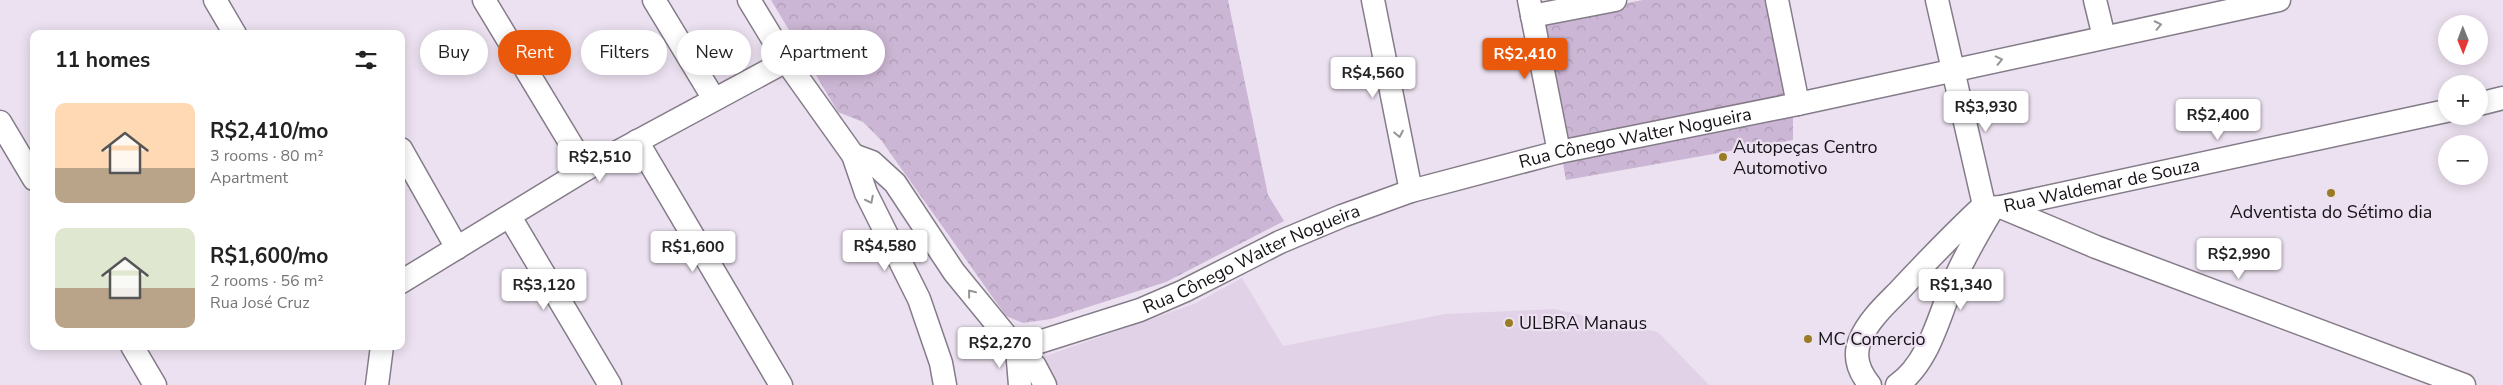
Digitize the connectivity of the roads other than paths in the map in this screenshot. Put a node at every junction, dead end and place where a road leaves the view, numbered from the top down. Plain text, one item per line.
1 (215, 0) edge
2 (484, 0) edge
3 (654, 0) edge
4 (749, 0) edge
5 (1372, 0) edge
6 (1615, 0) edge
7 (1777, 0) edge
8 (1937, 0) edge
9 (2096, 0) edge
10 (2279, 0) edge
11 (1531, 8) edge
12 (233, 30) edge
13 (767, 30) edge
14 (2104, 37) junction
15 (1952, 71) junction
16 (761, 74) edge
17 (796, 75) edge
18 (2503, 98) edge
19 (714, 99) junction
20 (2488, 102) edge
21 (1798, 104) junction
22 (2438, 113) edge
23 (0, 122) edge
24 (637, 141) junction
25 (1559, 152) junction
26 (853, 155) junction
27 (405, 156) edge
28 (586, 169) junction
29 (30, 172) edge
30 (1411, 191) junction
31 (1993, 207) junction
32 (510, 217) junction
33 (457, 248) junction
34 (405, 280) edge
35 (1017, 349) junction
36 (134, 350) edge
37 (381, 350) edge
38 (155, 385) edge
39 (377, 385) edge
40 (610, 385) edge
41 (781, 385) edge
42 (945, 385) edge
43 (1020, 385) edge
44 (1045, 385) edge
45 (1870, 385) edge
46 (1897, 385) edge
47 (2464, 385) edge

1 - 12 street
2 - 28 street
3 - 19 street
4 - 13 street
5 -> 30 street
6 - 11 street
7 - 21 street
8 - 15 street
9 - 14 street
14 -> 10 street, Rua Cônego Walter Nogueira
11 - 25 street
15 -> 14 street, Rua Cônego Walter Nogueira
15 - 21 street, Rua Cônego Walter Nogueira
15 - 31 street
16 - 19 street
17 - 26 street
18 - 20 street
19 - 24 street
21 - 25 street, Rua Cônego Walter Nogueira
22 - 31 street, Rua Waldemar de Souza
23 - 29 street
24 - 28 street
24 - 41 street
25 - 30 street, Rua Cônego Walter Nogueira
35 -> 26 street
26 -> 42 street
27 - 33 street
28 - 32 street
30 - 35 street, Rua Cônego Walter Nogueira
31 - 45 street, Rua Waldemar de Souza
31 - 46 street, Rua Waldemar de Souza
31 - 47 street
32 - 33 street
32 - 40 street
33 - 34 street
35 - 43 street
35 - 44 street
36 - 38 street
37 - 39 street

